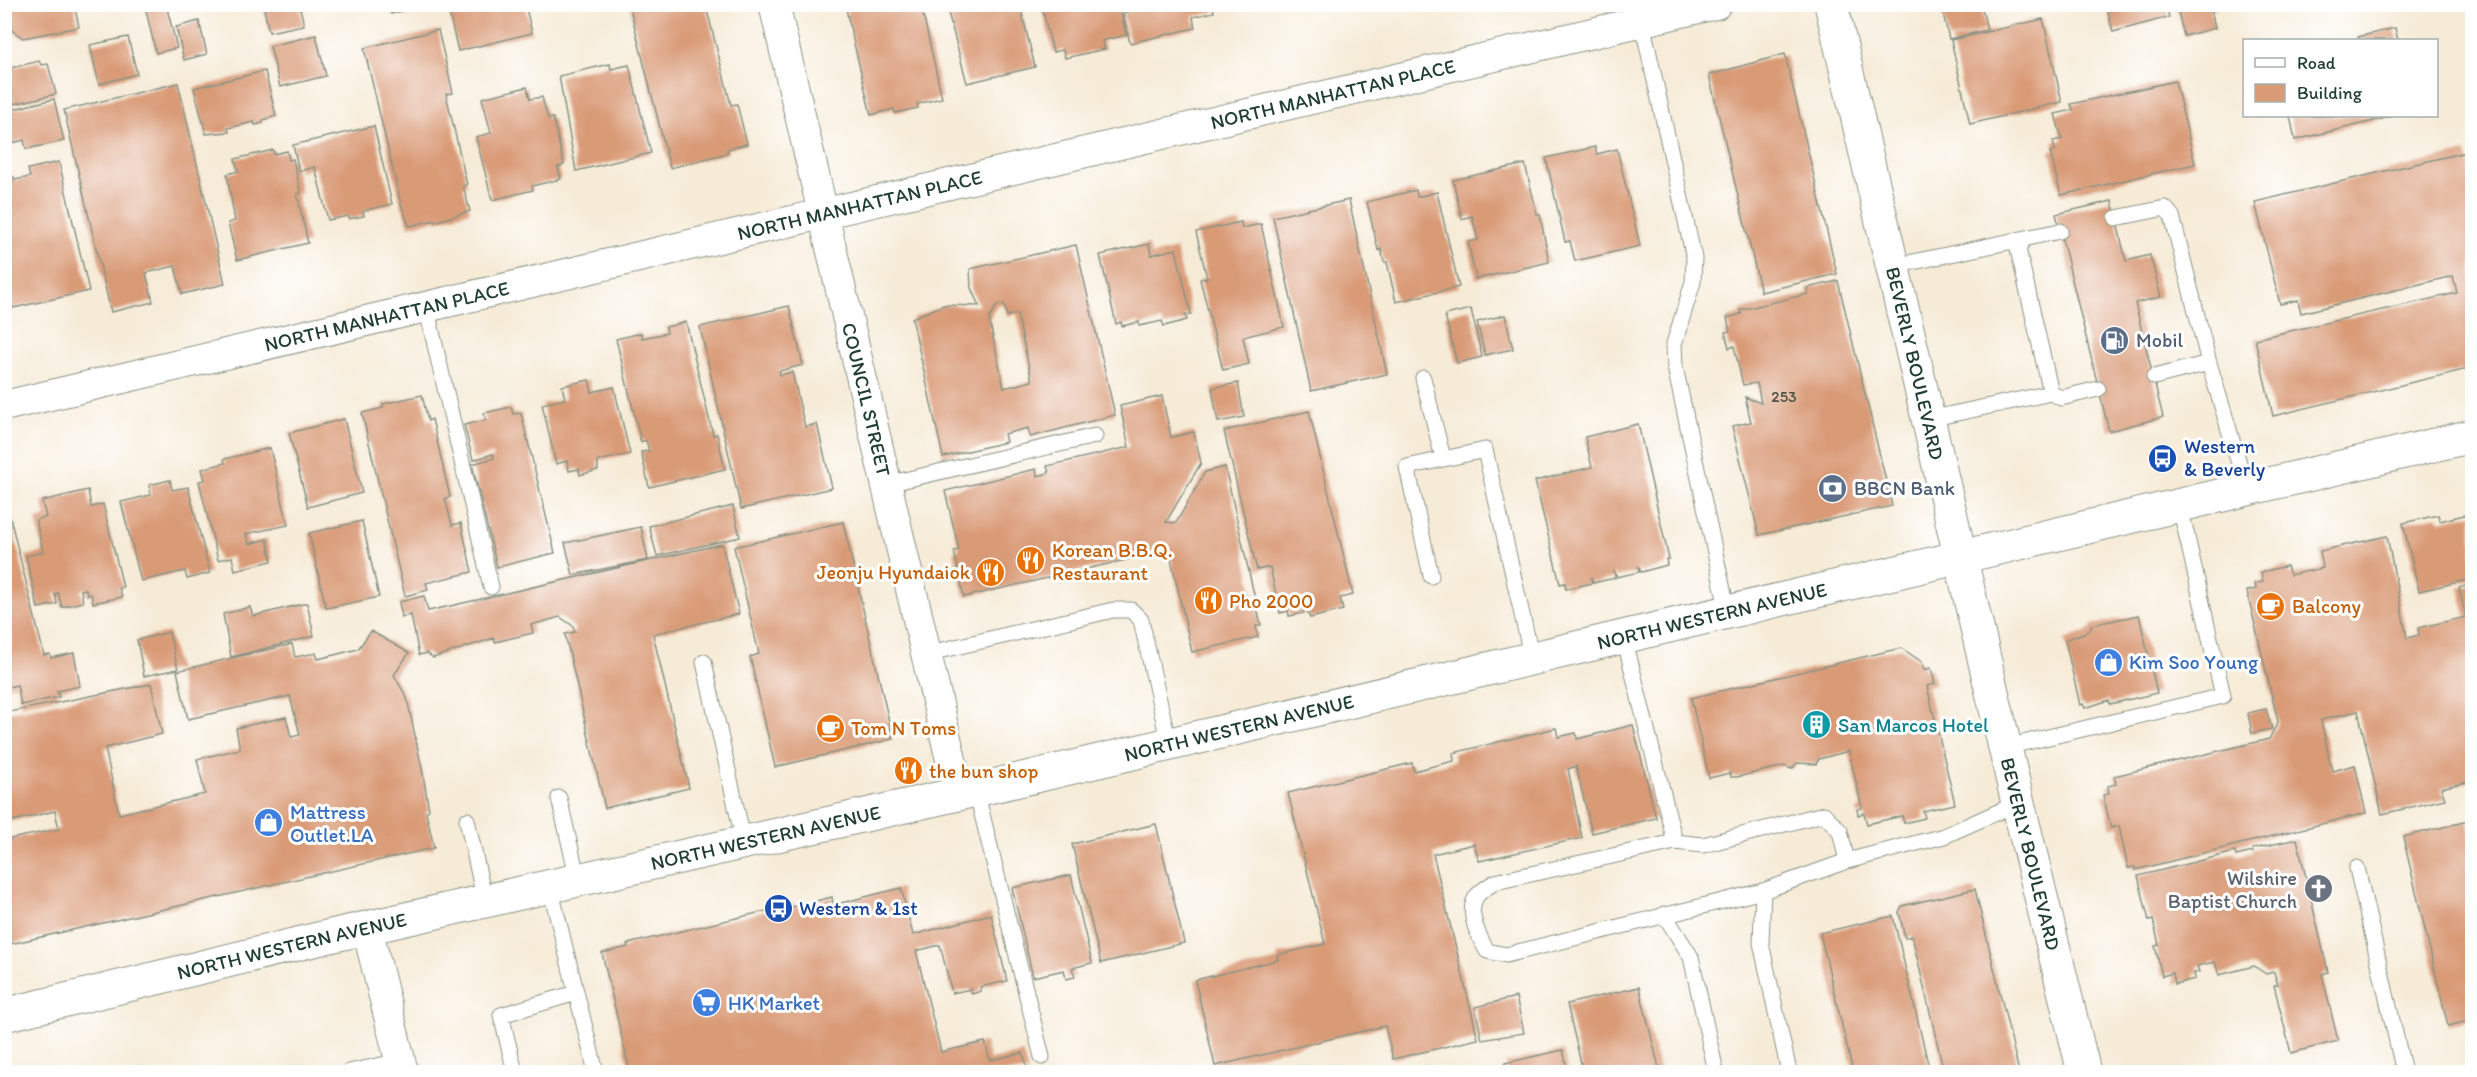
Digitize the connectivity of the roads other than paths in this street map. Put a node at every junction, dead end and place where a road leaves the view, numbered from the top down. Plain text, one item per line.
1 (774, 4) edge
2 (1716, 4) edge
3 (1831, 4) edge
4 (1642, 22) junction
5 (824, 212) junction
6 (2116, 218) dead end
7 (2060, 231) dead end
8 (2024, 239) junction
9 (1894, 266) junction
10 (426, 306) junction
11 (2209, 363) junction
12 (2154, 377) dead end
13 (1423, 378) dead end
14 (2098, 389) dead end
15 (2051, 393) junction
16 (4, 406) edge
17 (1929, 418) junction
18 (1095, 436) dead end
19 (2472, 436) edge
20 (1443, 458) junction
21 (887, 484) junction
22 (2247, 490) junction
23 (2180, 506) junction
24 (1962, 557) junction
25 (1431, 576) dead end
26 (491, 587) dead end
27 (1728, 613) junction
28 (1624, 637) junction
29 (926, 654) junction
30 (1532, 659) junction
31 (704, 662) dead end
32 (1169, 744) junction
33 (2006, 747) junction
34 (967, 792) junction
35 (559, 798) dead end
36 (2018, 803) junction
37 (467, 820) dead end
38 (1675, 842) junction
39 (744, 843) junction
40 (1847, 861) junction
41 (2357, 868) dead end
42 (564, 884) junction
43 (1762, 891) junction
44 (485, 902) junction
45 (1664, 914) junction
46 (368, 928) junction
47 (576, 993) junction
48 (4, 1015) edge
49 (1042, 1058) dead end
50 (402, 1067) edge
51 (349, 1072) edge
52 (515, 1072) edge
53 (596, 1072) edge
54 (1716, 1072) edge
55 (1789, 1072) edge
56 (2084, 1072) edge
57 (2404, 1072) edge

1 - 5 street, COUNCIL STREET
2 - 4 street, NORTH MANHATTAN PLACE
3 - 9 main road, BEVERLY BOULEVARD
4 - 5 street, NORTH MANHATTAN PLACE
4 - 27 lane
5 - 10 street, NORTH MANHATTAN PLACE
5 - 21 street, COUNCIL STREET
6 - 11 lane
7 - 8 lane
8 - 9 lane
8 - 15 lane
9 - 17 main road, BEVERLY BOULEVARD
10 - 16 street, NORTH MANHATTAN PLACE
10 - 26 lane
11 - 12 lane
11 - 22 lane
13 - 20 lane
14 - 15 lane
15 - 17 lane
17 - 24 main road, BEVERLY BOULEVARD
18 - 21 lane
19 - 22 main road, NORTH WESTERN AVENUE
20 - 25 lane
20 - 30 lane
21 - 29 street, COUNCIL STREET
22 - 23 main road, NORTH WESTERN AVENUE
23 - 24 main road, NORTH WESTERN AVENUE
23 - 33 lane
24 - 27 main road, NORTH WESTERN AVENUE
24 - 33 main road, BEVERLY BOULEVARD
27 - 28 main road, NORTH WESTERN AVENUE
28 - 30 main road, NORTH WESTERN AVENUE
28 - 38 lane
29 - 32 lane
29 - 34 street, COUNCIL STREET
30 - 32 main road, NORTH WESTERN AVENUE
31 - 39 lane
32 - 34 main road, NORTH WESTERN AVENUE
33 - 36 main road, BEVERLY BOULEVARD
34 - 39 main road, NORTH WESTERN AVENUE
34 - 49 lane
35 - 42 lane
36 - 40 lane
36 - 56 main road, BEVERLY BOULEVARD
37 - 44 lane
38 - 40 lane
38 - 45 lane
39 - 42 main road, NORTH WESTERN AVENUE
40 - 43 lane
41 - 57 lane
42 - 44 main road, NORTH WESTERN AVENUE
42 - 47 lane
43 - 45 lane
43 - 55 lane
44 - 46 main road, NORTH WESTERN AVENUE
45 - 54 lane
46 - 48 main road, NORTH WESTERN AVENUE
46 - 50 street
47 - 52 lane
47 - 53 lane
50 - 51 lane

